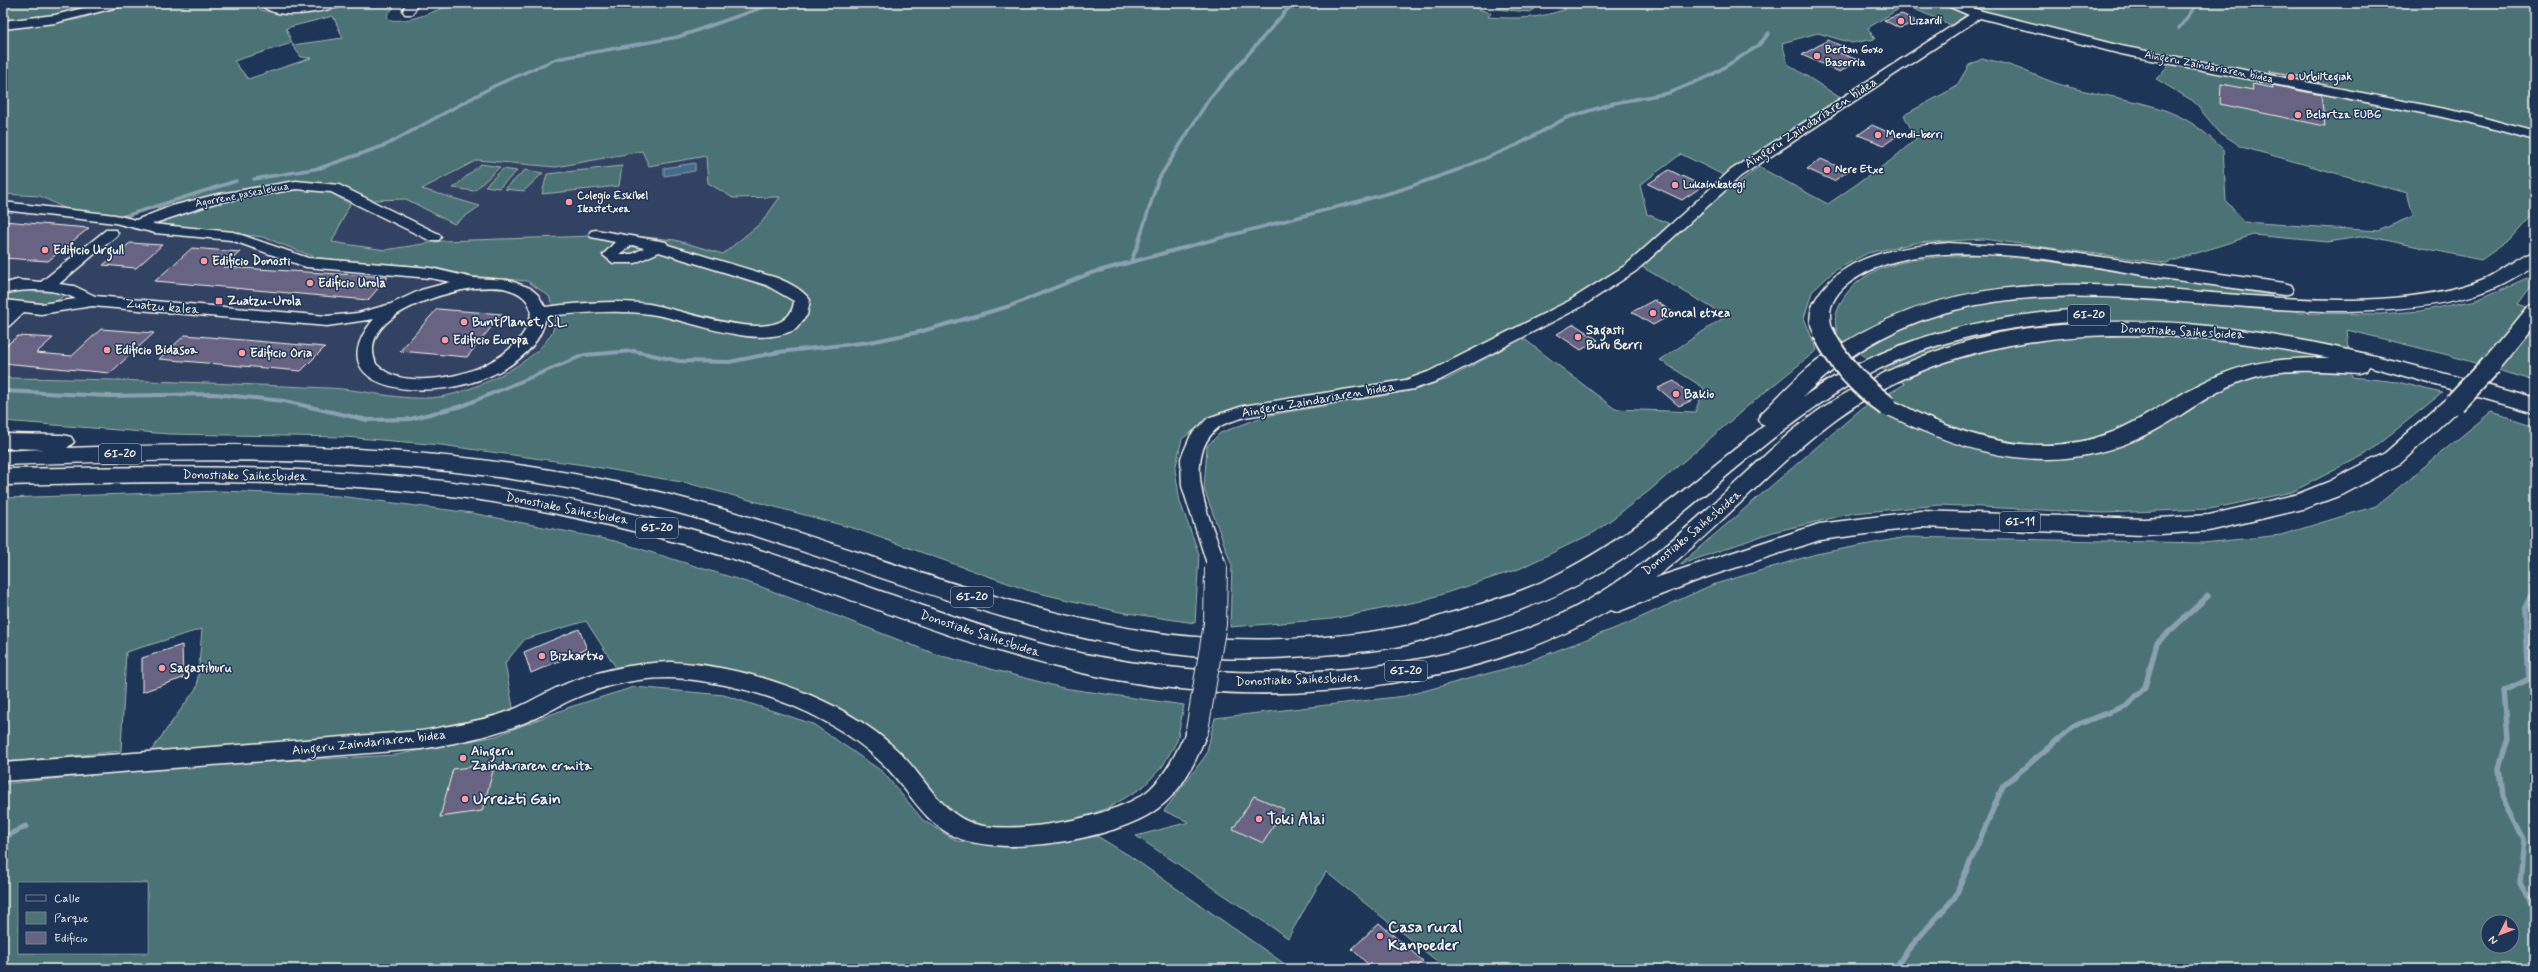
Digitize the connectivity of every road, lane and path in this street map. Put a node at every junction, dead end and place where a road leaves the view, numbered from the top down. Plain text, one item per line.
1 (118, 3) edge
2 (266, 3) edge
3 (338, 3) edge
4 (1947, 3) edge
5 (1978, 14) junction
6 (3, 25) edge
7 (2535, 136) edge
8 (3, 206) edge
9 (138, 224) junction
10 (111, 232) dead end
11 (596, 234) dead end
12 (434, 237) dead end
13 (632, 239) junction
14 (661, 246) junction
15 (2535, 257) edge
16 (414, 271) junction
17 (2492, 282) junction
18 (473, 283) junction
19 (45, 287) junction
20 (3, 289) edge
21 (71, 292) junction
22 (417, 298) junction
23 (92, 301) junction
24 (3, 305) edge
25 (402, 306) junction
26 (20, 307) junction
27 (50, 308) junction
28 (2535, 311) edge
29 (540, 312) junction
30 (327, 321) junction
31 (3, 322) edge
32 (366, 345) junction
33 (2535, 394) edge
34 (2535, 406) edge
35 (2535, 411) edge
36 (3, 441) edge
37 (237, 452) junction
38 (3, 458) edge
39 (60, 476) junction
40 (3, 477) edge
41 (3, 480) edge
42 (1684, 500) junction
43 (1568, 622) junction
44 (3, 772) edge

1 - 6 street
2 - 3 street
4 - 5 street, Aingeru Zaindariaren bidea
5 - 7 street, Aingeru Zaindariaren bidea
5 - 44 street, Aingeru Zaindariaren bidea, bridge
8 - 9 street
9 - 12 street, Agorrene pasealekua
9 - 16 street
10 - 19 street
11 - 13 street
13 - 14 street
13 - 14 street
14 - 29 street
15 - 17 highway
16 - 18 street
16 - 22 street
17 - 35 highway, bridge
17 - 42 highway
18 - 22 street, Zuatzu kalea
18 - 29 street, Zuatzu kalea
19 - 20 street, Zuatzu kalea
19 - 21 street, Zuatzu kalea
21 - 23 street, Zuatzu kalea
21 - 27 street, Zuatzu kalea
22 - 25 street, Zuatzu kalea
23 - 27 street, Zuatzu kalea
23 - 30 street, Zuatzu kalea
24 - 26 street, Zuatzu kalea
25 - 30 street, Zuatzu kalea
25 - 32 street, Zuatzu kalea
26 - 27 street, Zuatzu kalea
26 - 31 street
28 - 43 highway, GI-11, bridge
29 - 32 street
30 - 32 street, Zuatzu kalea
33 - 42 highway, Donostiako Saihesbidea / GI-20
34 - 43 highway, Donostiako Saihesbidea / GI-20
36 - 37 highway
37 - 38 highway, Donostiako Saihesbidea / GI-20
37 - 42 highway, Donostiako Saihesbidea / GI-20
39 - 40 highway, Donostiako Saihesbidea / GI-20
39 - 41 highway
39 - 43 highway, Donostiako Saihesbidea / GI-20

